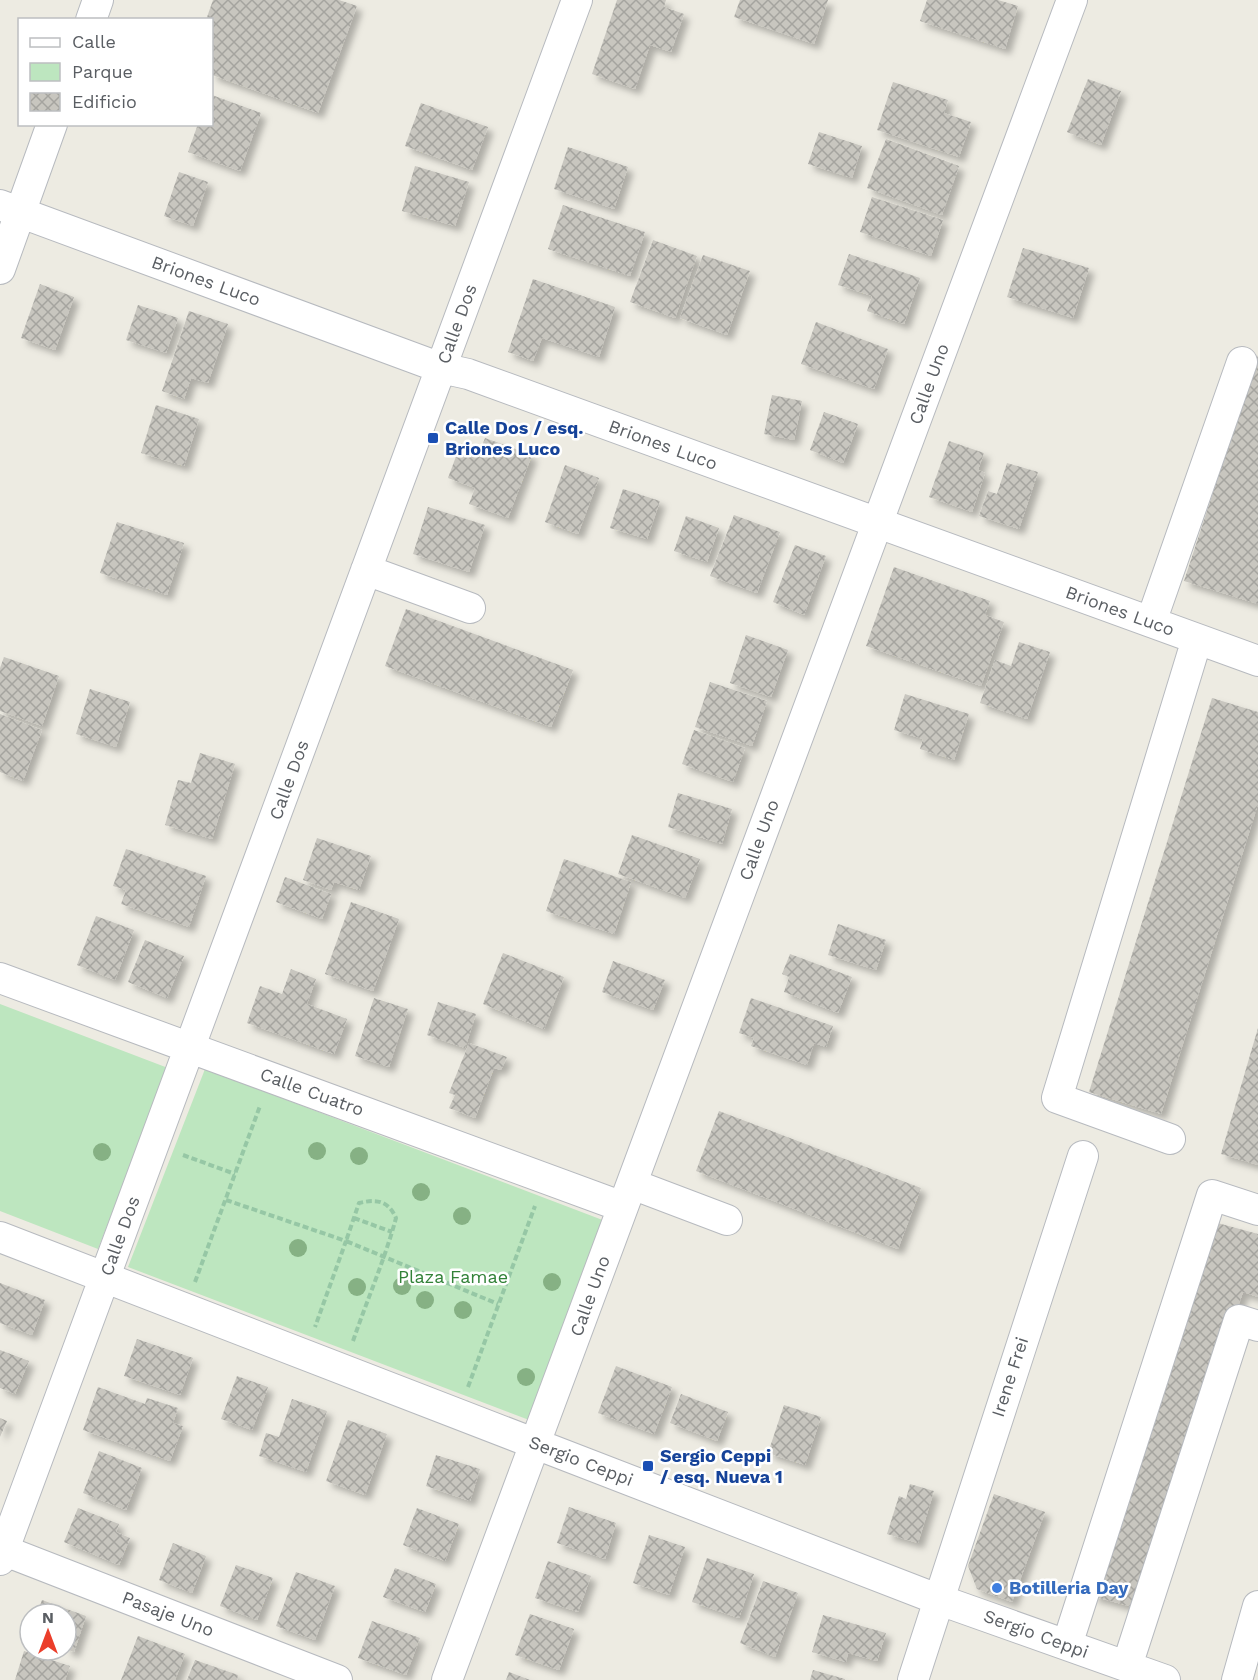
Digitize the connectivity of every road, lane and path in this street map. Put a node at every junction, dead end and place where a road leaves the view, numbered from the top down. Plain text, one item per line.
1 (98, 0) edge
2 (577, 0) edge
3 (1072, 0) edge
4 (92, 18) edge
5 (51, 126) edge
6 (10, 209) edge
7 (0, 269) edge
8 (1242, 362) dead end
9 (441, 368) junction
10 (877, 523) junction
11 (366, 570) junction
12 (470, 608) dead end
13 (1151, 622) junction
14 (1197, 639) junction
15 (1258, 661) edge
16 (0, 978) edge
17 (190, 1048) junction
18 (263, 1098) dead end
19 (1170, 1139) dead end
20 (182, 1154) dead end
21 (1083, 1156) dead end
22 (235, 1174) junction
23 (627, 1196) junction
24 (226, 1200) junction
25 (537, 1201) dead end
26 (1258, 1210) edge
27 (354, 1218) junction
28 (727, 1220) dead end
29 (393, 1232) junction
30 (0, 1237) edge
31 (346, 1241) junction
32 (383, 1256) junction
33 (105, 1277) junction
34 (194, 1285) dead end
35 (498, 1304) junction
36 (1258, 1326) edge
37 (314, 1330) dead end
38 (352, 1344) dead end
39 (468, 1388) dead end
40 (535, 1444) junction
41 (1, 1553) edge
42 (938, 1599) junction
43 (1258, 1605) edge
44 (1067, 1646) junction
45 (1146, 1675) edge
46 (337, 1680) edge
47 (447, 1680) edge
48 (913, 1680) edge
49 (1237, 1680) edge

1 - 4 street
2 - 9 street, Calle Dos
3 - 10 street, Calle Uno
5 - 6 street
6 - 7 street
6 - 9 street, Briones Luco
8 - 13 street
9 - 10 street, Briones Luco
9 - 11 street, Calle Dos
10 - 13 street, Briones Luco
10 - 23 street, Calle Uno
11 - 12 street
11 - 17 street, Calle Dos
13 - 14 street, Briones Luco
14 - 15 street, Briones Luco
14 - 19 street
16 - 17 street, Calle Cuatro
17 - 23 street, Calle Cuatro
17 - 33 street, Calle Dos
18 - 22 path
20 - 22 path
21 - 42 street, Irene Frei
22 - 24 path
23 - 28 street, Calle Cuatro
23 - 40 street, Calle Uno
24 - 31 path
24 - 34 path
25 - 35 path
26 - 44 street
27 - 29 path
27 - 29 path
27 - 31 path
29 - 32 path
30 - 33 street, Sergio Ceppi
31 - 32 path
31 - 37 path
32 - 35 path
32 - 38 path
33 - 40 street, Sergio Ceppi
33 - 41 street, Calle Dos
35 - 39 path
36 - 45 street
40 - 42 street, Sergio Ceppi
40 - 47 street, Calle Uno
41 - 46 street, Pasaje Uno
42 - 44 street, Sergio Ceppi
42 - 48 street, Irene Frei
43 - 49 street
44 - 45 street, Sergio Ceppi

